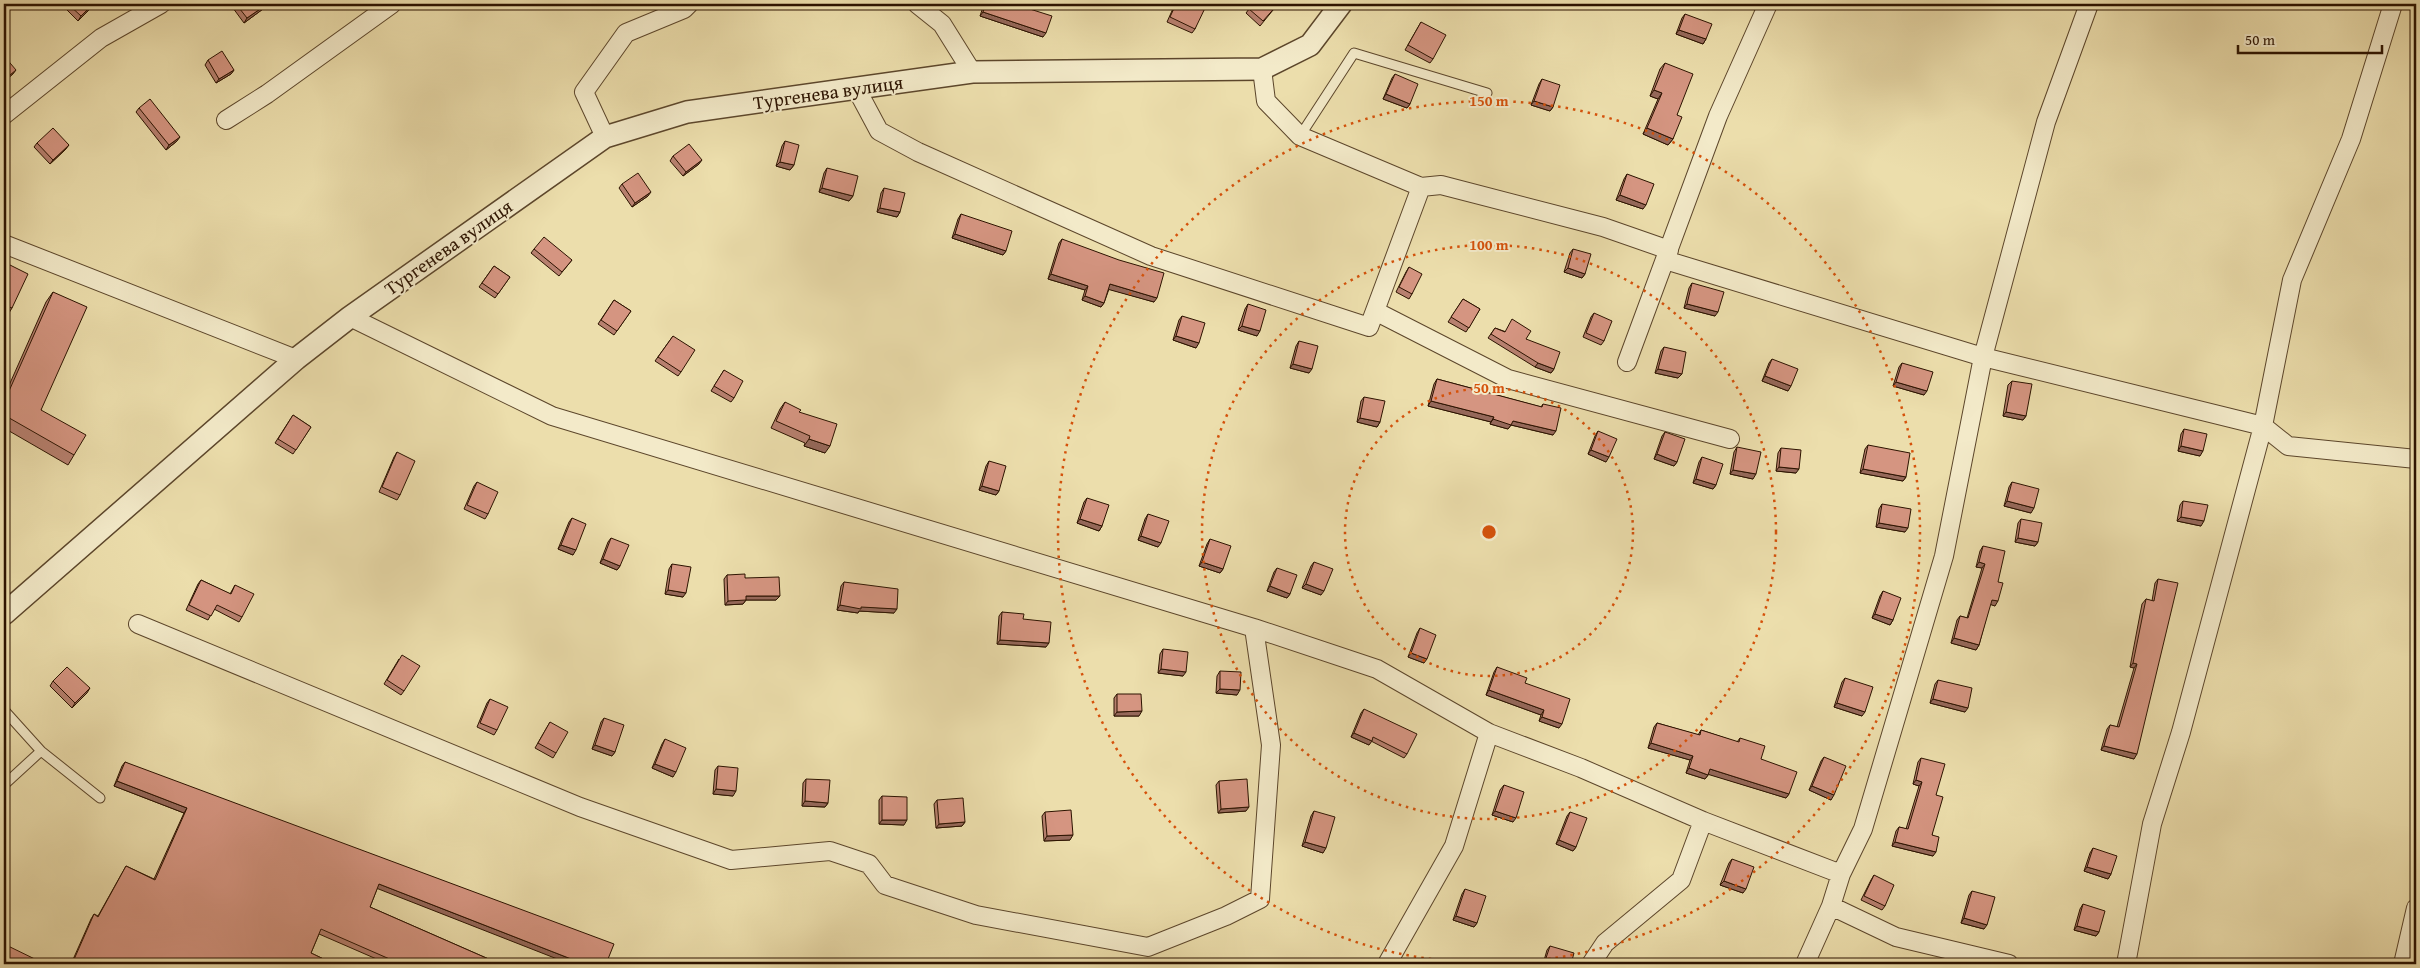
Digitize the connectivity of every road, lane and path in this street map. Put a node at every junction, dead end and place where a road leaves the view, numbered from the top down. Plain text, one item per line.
1 (161, 4) edge
2 (392, 4) edge
3 (689, 4) edge
4 (917, 4) edge
5 (1341, 4) edge
6 (1768, 4) edge
7 (2089, 4) edge
8 (2393, 4) edge
9 (1262, 69) junction
10 (972, 72) junction
11 (856, 88) junction
12 (1487, 94) dead end
13 (4, 115) edge
14 (226, 120) dead end
15 (605, 136) junction
16 (1300, 136) junction
17 (1421, 187) junction
18 (4, 244) edge
19 (1667, 255) junction
20 (1375, 310) junction
21 (350, 317) junction
22 (1983, 357) junction
23 (296, 359) junction
24 (1627, 362) dead end
25 (2263, 426) junction
26 (1730, 439) dead end
27 (2416, 459) edge
28 (4, 614) edge
29 (138, 624) dead end
30 (1254, 628) junction
31 (4, 710) edge
32 (1488, 734) junction
33 (41, 751) junction
34 (4, 786) edge
35 (100, 798) dead end
36 (1703, 822) junction
37 (1841, 874) junction
38 (1831, 906) junction
39 (2416, 908) edge
40 (1387, 964) edge
41 (1591, 964) edge
42 (1805, 964) edge
43 (2009, 964) edge
44 (2126, 964) edge
45 (2403, 964) edge

1 - 13 street
2 - 14 street
3 - 15 street
4 - 10 street
5 - 9 street, Тургенева вулиця
6 - 19 street
7 - 22 street
8 - 25 street
9 - 10 street, Тургенева вулиця
9 - 16 street
10 - 11 street, Тургенева вулиця
11 - 15 street, Тургенева вулиця
11 - 20 street
12 - 16 lane
15 - 21 street, Тургенева вулиця
16 - 17 street
17 - 19 street
17 - 20 street
18 - 23 street
19 - 22 street
19 - 24 street
20 - 26 street
21 - 23 street, Тургенева вулиця
21 - 30 street
22 - 25 street
22 - 37 street
23 - 28 street, Тургенева вулиця
25 - 27 street
25 - 44 street
29 - 30 street
30 - 32 street
31 - 33 lane
32 - 36 street
32 - 40 street
33 - 34 lane
33 - 35 lane
36 - 37 street
36 - 41 street
37 - 38 street
38 - 42 street
38 - 43 street
39 - 45 street

